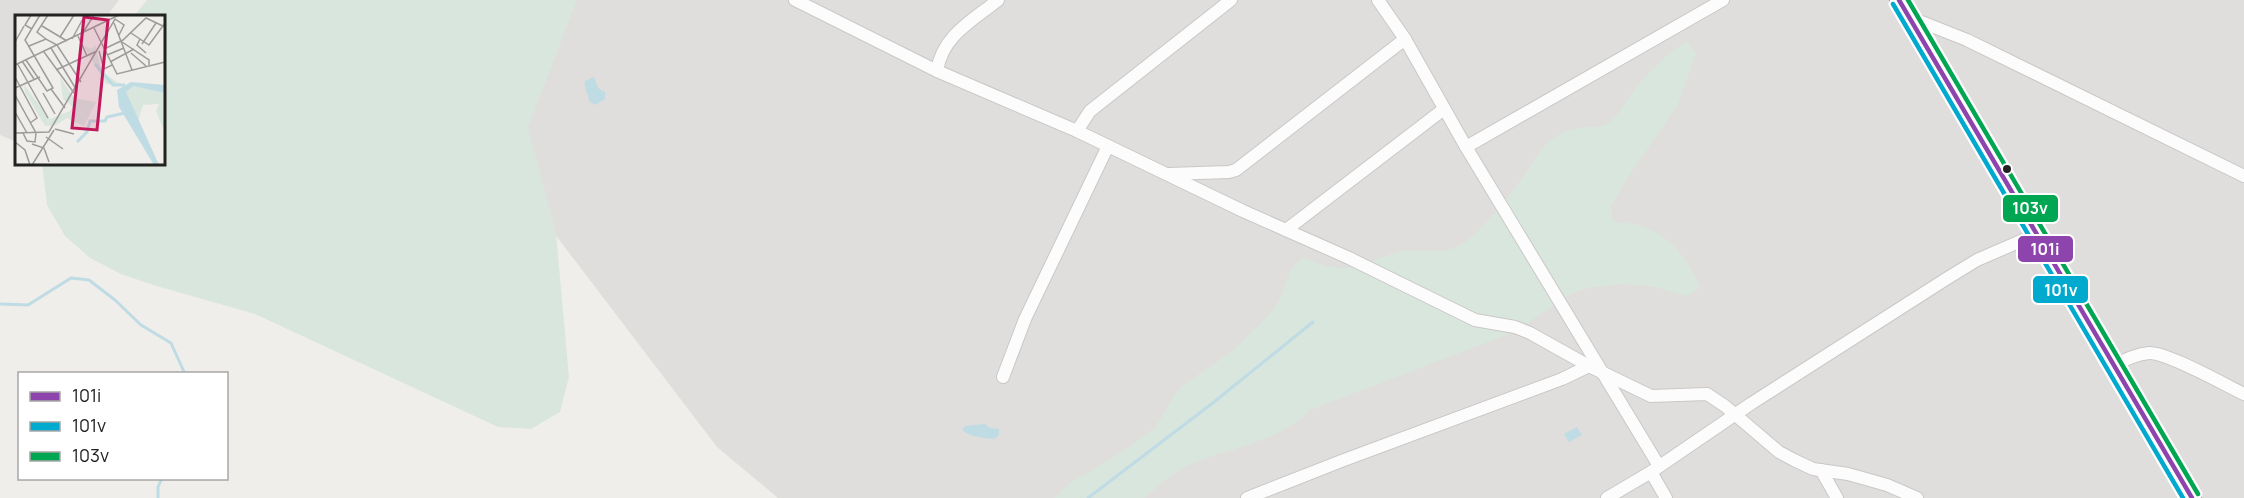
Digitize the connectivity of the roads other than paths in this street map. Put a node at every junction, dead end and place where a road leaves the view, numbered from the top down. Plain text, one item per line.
1 (795, 0) edge
2 (998, 0) edge
3 (1231, 0) edge
4 (1378, 0) edge
5 (1723, 0) edge
6 (1899, 0) edge
7 (1909, 17) junction
8 (1405, 39) junction
9 (937, 71) junction
10 (1444, 109) junction
11 (1077, 131) junction
12 (1108, 146) junction
13 (1466, 147) junction
14 (1164, 174) junction
15 (2244, 176) edge
16 (1286, 230) junction
17 (2037, 234) junction
18 (1589, 366) junction
19 (2114, 366) junction
20 (1604, 374) junction
21 (1003, 377) dead end
22 (2244, 394) edge
23 (1734, 414) junction
24 (1655, 469) junction
25 (1821, 470) junction
26 (1247, 498) edge
27 (1607, 498) edge
28 (1666, 498) edge
29 (1837, 498) edge
30 (1917, 498) edge
31 (2192, 498) edge

1 - 9 street
2 - 9 street
3 - 11 street
4 - 8 street
5 - 13 street
6 - 7 main road
7 - 15 street
7 - 17 main road
8 - 10 street
8 - 14 street
9 - 11 street
10 - 13 street
10 - 16 street
11 - 12 street
12 - 14 street
12 - 21 street
13 - 20 street
14 - 16 street
16 - 18 street
17 - 19 main road
17 - 23 street
18 - 20 street
18 - 26 street
19 - 22 street
19 - 31 main road
20 - 23 street
20 - 24 street
23 - 24 street
23 - 25 street
24 - 27 street
24 - 28 street
25 - 29 street
25 - 30 street

